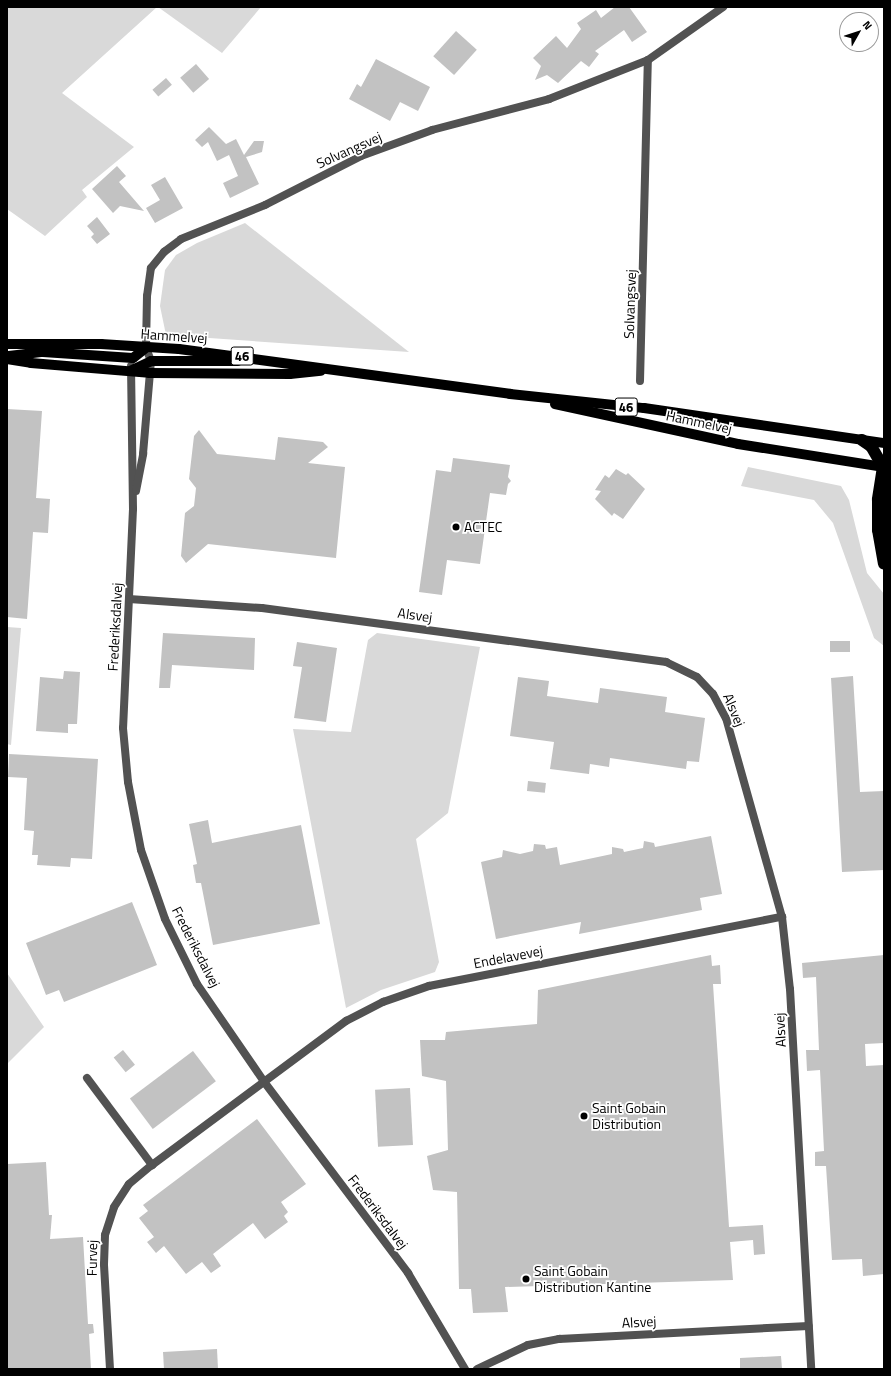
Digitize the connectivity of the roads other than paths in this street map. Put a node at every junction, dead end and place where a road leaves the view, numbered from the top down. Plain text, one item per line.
1 (723, 7) edge
2 (648, 60) junction
3 (7, 344) edge
4 (143, 347) junction
5 (7, 356) edge
6 (133, 358) junction
7 (7, 359) edge
8 (151, 361) junction
9 (282, 361) junction
10 (337, 370) junction
11 (130, 371) junction
12 (149, 373) junction
13 (640, 381) dead end
14 (510, 394) junction
15 (862, 440) junction
16 (884, 443) edge
17 (884, 467) edge
18 (133, 509) junction
19 (884, 514) edge
20 (878, 530) junction
21 (884, 563) edge
22 (129, 599) junction
23 (782, 917) junction
24 (86, 1078) dead end
25 (265, 1082) junction
26 (152, 1165) junction
27 (809, 1326) junction
28 (110, 1369) edge
29 (465, 1369) edge
30 (477, 1369) edge
31 (811, 1369) edge

1 - 2 street, Solvangsvej
2 - 4 street, Solvangsvej
2 - 13 street, Solvangsvej
3 - 4 main road, Hammelvej / 46
4 - 6 main road
4 - 8 street
4 - 9 main road, Hammelvej / 46
5 - 6 main road
6 - 11 street, Frederiksdalvej
7 - 11 main road, Hammelvej / 46
8 - 9 main road
8 - 11 main road
8 - 12 street, Frederiksdalvej
9 - 10 main road, Hammelvej / 46
10 - 12 main road, Hammelvej / 46
10 - 14 main road, Hammelvej / 46
11 - 12 main road, Hammelvej / 46
11 - 18 street, Frederiksdalvej
12 - 18 street, Frederiksdalvej
14 - 15 main road, Hammelvej / 46
14 - 17 main road, Hammelvej / 46
15 - 16 main road, Hammelvej / 46
15 - 17 highway
17 - 20 highway
18 - 22 street, Frederiksdalvej
19 - 20 highway
20 - 21 highway
22 - 23 street, Alsvej
22 - 25 street, Frederiksdalvej
23 - 25 street, Endelavevej
23 - 27 street, Alsvej
24 - 26 street
25 - 26 street, Furvej
25 - 29 street, Frederiksdalvej
26 - 28 street, Furvej
27 - 30 street, Alsvej
27 - 31 street, Alsvej

